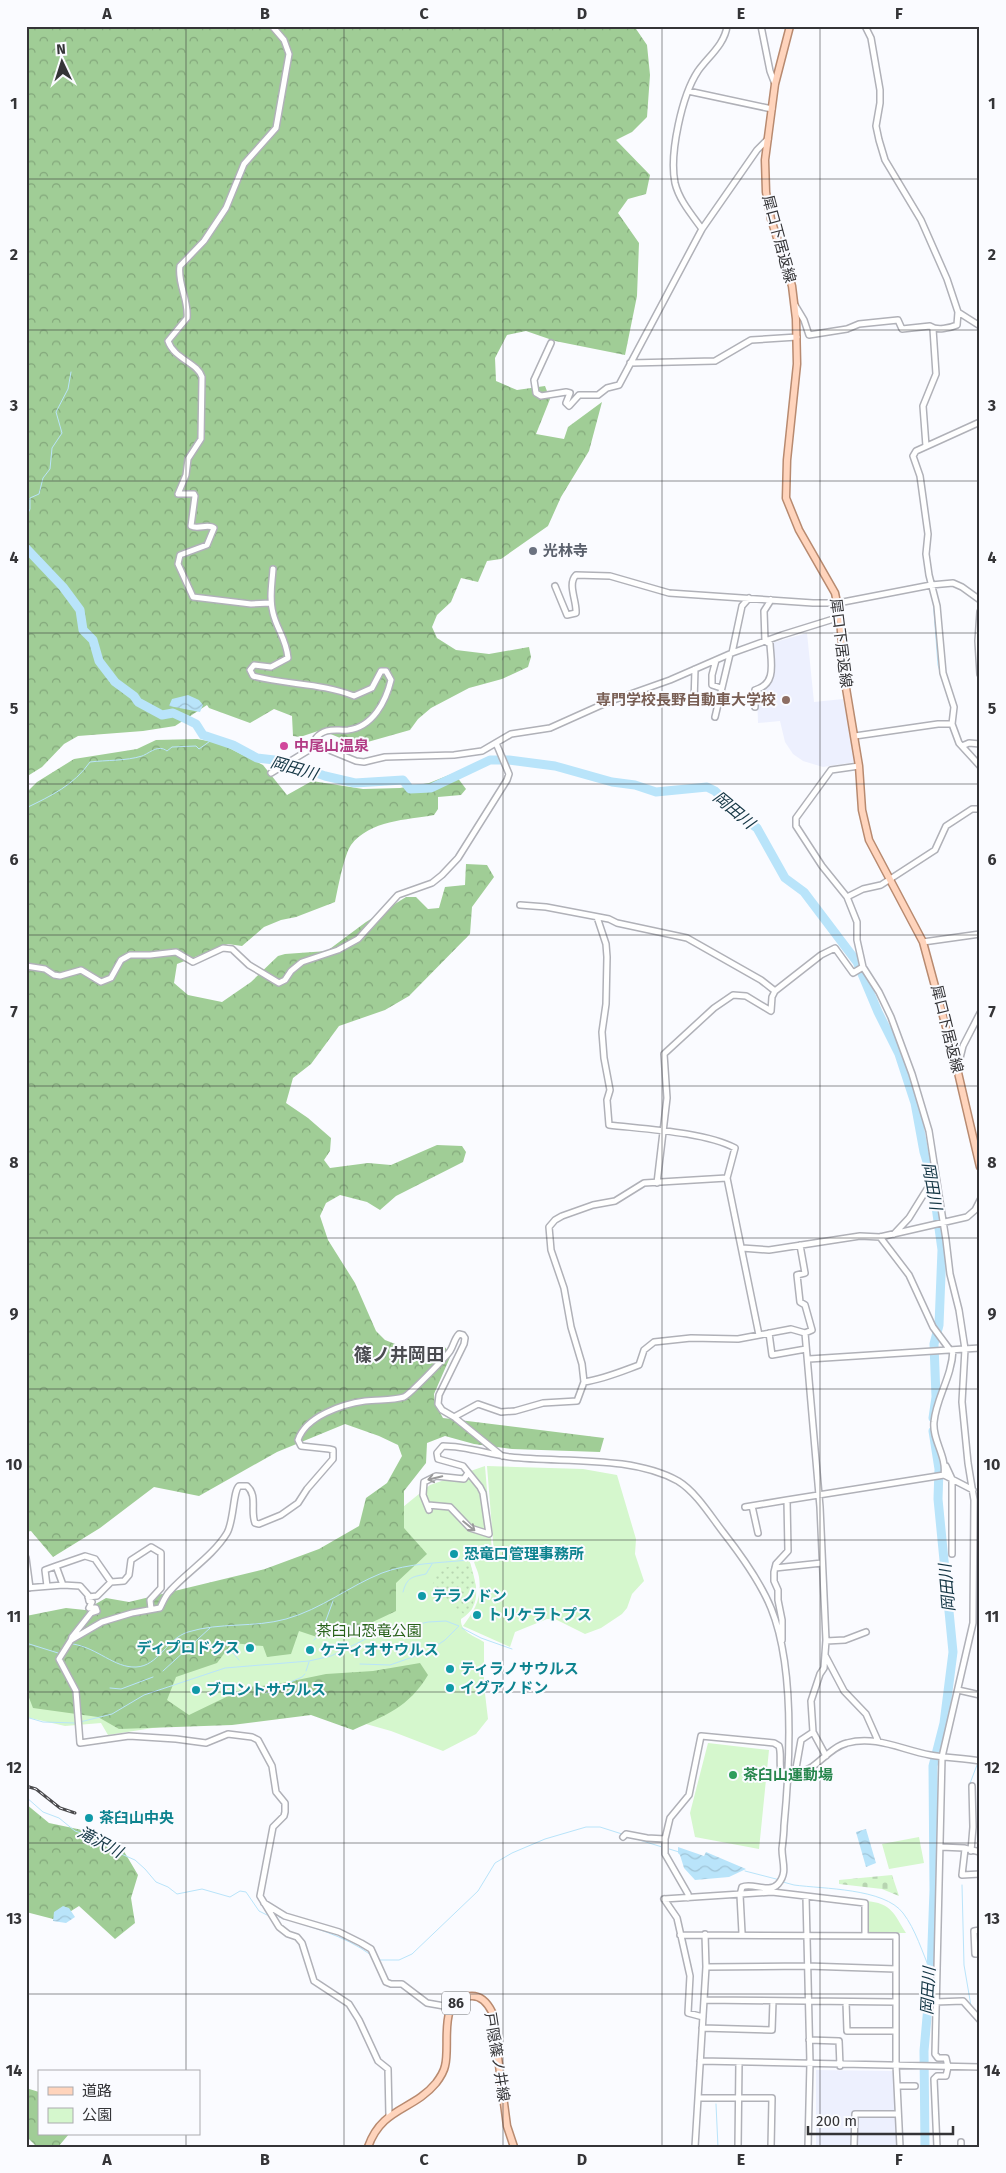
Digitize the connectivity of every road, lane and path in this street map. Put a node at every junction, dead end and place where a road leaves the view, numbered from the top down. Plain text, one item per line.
1 (272, 26) edge
2 (727, 26) edge
3 (761, 26) edge
4 (790, 26) edge
5 (866, 26) edge
6 (775, 84) junction
7 (688, 91) junction
8 (772, 109) junction
9 (768, 139) junction
10 (702, 229) junction
11 (795, 304) junction
12 (958, 312) junction
13 (980, 326) edge
14 (933, 329) junction
15 (797, 337) junction
16 (551, 343) dead end
17 (630, 363) junction
18 (980, 422) edge
19 (925, 445) junction
20 (274, 569) dead end
21 (932, 585) junction
22 (555, 586) dead end
23 (749, 598) junction
24 (771, 600) junction
25 (980, 600) edge
26 (270, 603) junction
27 (838, 603) junction
28 (980, 612) edge
29 (840, 617) junction
30 (765, 641) junction
31 (731, 654) junction
32 (716, 660) junction
33 (695, 669) junction
34 (980, 674) edge
35 (721, 688) junction
36 (694, 703) dead end
37 (755, 707) dead end
38 (715, 718) dead end
39 (952, 724) junction
40 (855, 736) junction
41 (496, 743) junction
42 (980, 744) edge
43 (317, 745) junction
44 (962, 746) junction
45 (859, 766) junction
46 (980, 766) edge
47 (271, 773) dead end
48 (980, 809) edge
49 (891, 880) junction
50 (847, 897) junction
51 (520, 905) dead end
52 (597, 917) junction
53 (980, 934) edge
54 (923, 942) junction
55 (26, 966) edge
56 (863, 967) junction
57 (775, 991) junction
58 (980, 1013) edge
59 (956, 1064) junction
60 (662, 1131) junction
61 (980, 1167) edge
62 (727, 1178) junction
63 (657, 1183) junction
64 (927, 1189) dead end
65 (980, 1200) edge
66 (942, 1222) junction
67 (894, 1234) junction
68 (880, 1237) junction
69 (800, 1245) junction
70 (742, 1248) junction
71 (769, 1333) junction
72 (805, 1333) junction
73 (759, 1335) junction
74 (980, 1348) edge
75 (806, 1349) junction
76 (964, 1349) junction
77 (951, 1350) junction
78 (808, 1359) junction
79 (584, 1382) junction
80 (454, 1417) junction
81 (502, 1456) junction
82 (944, 1463) junction
83 (468, 1473) junction
84 (944, 1475) junction
85 (952, 1479) junction
86 (974, 1490) junction
87 (819, 1496) junction
88 (786, 1500) junction
89 (977, 1501) edge
90 (752, 1506) junction
91 (745, 1507) dead end
92 (758, 1532) dead end
93 (952, 1554) dead end
94 (26, 1558) edge
95 (822, 1563) junction
96 (56, 1566) junction
97 (775, 1568) junction
98 (111, 1582) junction
99 (62, 1585) junction
100 (47, 1586) junction
101 (28, 1588) edge
102 (88, 1597) junction
103 (151, 1609) junction
104 (866, 1632) dead end
105 (72, 1640) junction
106 (826, 1641) junction
107 (782, 1645) junction
108 (825, 1654) junction
109 (958, 1690) junction
110 (980, 1695) edge
111 (813, 1732) junction
112 (878, 1741) junction
113 (826, 1756) junction
114 (941, 1756) junction
115 (980, 1761) edge
116 (795, 1774) junction
117 (789, 1780) junction
118 (972, 1786) dead end
119 (625, 1836) dead end
120 (665, 1844) junction
121 (941, 1847) junction
122 (965, 1849) junction
123 (971, 1850) junction
124 (980, 1852) edge
125 (980, 1874) edge
126 (740, 1895) junction
127 (806, 1897) junction
128 (688, 1898) junction
129 (264, 1903) junction
130 (980, 1930) edge
131 (680, 1934) junction
132 (705, 1934) junction
133 (742, 1934) junction
134 (807, 1934) junction
135 (865, 1936) junction
136 (980, 1954) edge
137 (807, 1966) junction
138 (706, 1967) junction
139 (896, 1969) junction
140 (704, 2000) junction
141 (773, 2001) junction
142 (807, 2001) junction
143 (846, 2002) junction
144 (896, 2002) junction
145 (935, 2002) junction
146 (450, 2009) junction
147 (979, 2016) edge
148 (703, 2017) junction
149 (702, 2028) junction
150 (896, 2031) junction
151 (808, 2040) junction
152 (700, 2062) junction
153 (739, 2062) junction
154 (810, 2063) junction
155 (896, 2064) junction
156 (840, 2066) junction
157 (948, 2067) junction
158 (980, 2067) edge
159 (897, 2086) junction
160 (915, 2086) dead end
161 (698, 2098) junction
162 (738, 2098) junction
163 (898, 2114) junction
164 (389, 2116) junction
165 (368, 2147) edge
166 (514, 2147) edge
167 (695, 2147) edge
168 (738, 2147) edge
169 (771, 2147) edge
170 (808, 2147) edge
171 (854, 2147) edge
172 (900, 2147) edge
173 (936, 2147) edge

1 - 26 street
2 - 7 street
3 - 6 street
4 - 6 main road, 犀口下居返線
5 - 12 street
6 - 8 main road, 犀口下居返線
7 - 8 street
7 - 10 street
8 - 9 main road, 犀口下居返線
9 - 10 street
9 - 11 main road, 犀口下居返線
10 - 17 street
11 - 14 street
11 - 15 main road, 犀口下居返線
12 - 13 street
12 - 14 street
14 - 19 street
15 - 17 street
15 - 27 main road, 犀口下居返線
16 - 17 street
18 - 19 street
19 - 21 street
20 - 26 street
21 - 25 street
21 - 27 street
21 - 39 street
22 - 23 street
23 - 24 street
23 - 31 street
24 - 27 street
24 - 30 street
26 - 43 street
27 - 29 main road, 犀口下居返線
28 - 34 street
29 - 30 street
29 - 40 main road, 犀口下居返線
30 - 31 street
30 - 37 street
31 - 32 street
31 - 35 street
32 - 33 street
32 - 35 street
33 - 36 street
33 - 41 street
35 - 38 street
39 - 40 street
39 - 44 street
40 - 45 main road, 犀口下居返線
41 - 43 street
41 - 55 street
42 - 44 street
43 - 47 street
44 - 46 street
45 - 49 main road, 犀口下居返線
45 - 50 street
48 - 49 street
49 - 50 street
49 - 54 main road, 犀口下居返線
50 - 56 street
51 - 52 street
52 - 57 street
52 - 60 street
53 - 54 street
54 - 59 main road, 犀口下居返線
56 - 57 street
56 - 66 street
57 - 60 street
58 - 59 street
59 - 61 main road, 犀口下居返線
60 - 62 street
60 - 63 street
62 - 63 street
62 - 70 street
63 - 79 street
64 - 67 street
65 - 66 street
66 - 67 street
66 - 76 street
67 - 68 street
68 - 69 street
68 - 77 street
69 - 70 street
69 - 72 street
70 - 73 street
71 - 72 street
71 - 73 street
71 - 75 street
72 - 75 street
73 - 79 street
74 - 76 street
75 - 78 street
76 - 77 street
76 - 86 street
77 - 78 street
77 - 82 street
78 - 87 street
79 - 80 street
80 - 81 street
80 - 103 street
81 - 83 street
81 - 107 street
82 - 84 street
82 - 85 street
83 -> 83 street
84 - 85 street
84 - 87 street
85 - 86 street
85 - 93 street
86 - 89 street
87 - 88 street
87 - 95 street
88 - 90 street
88 - 97 street
89 - 109 street
90 - 91 street
90 - 92 street
94 - 101 street
95 - 97 street
95 - 106 street
96 - 98 street
96 - 99 street
96 - 100 street
97 - 107 street
98 - 102 street
98 - 103 street
99 - 100 street
99 - 102 street
100 - 101 street
102 - 105 street
103 - 105 street
104 - 106 street
105 - 129 street
106 - 108 street
107 - 117 street
108 - 111 street
108 - 112 street
109 - 110 street
109 - 114 street
111 - 113 street
111 - 116 street
112 - 113 street
112 - 114 street
113 - 116 street
114 - 115 street
114 - 121 street
116 - 117 street
117 - 120 street
117 - 126 street
118 - 123 street
119 - 120 street
120 - 128 street
121 - 122 street
121 - 145 street
122 - 123 street
122 - 125 street
123 - 124 street
126 - 127 street
126 - 128 street
126 - 133 street
127 - 134 street
127 - 135 street
128 - 131 street
129 - 146 street
129 - 164 street
130 - 136 street
131 - 132 street
131 - 148 street
132 - 133 street
132 - 138 street
133 - 134 street
134 - 135 street
134 - 137 street
135 - 139 street
137 - 138 street
137 - 139 street
137 - 142 street
138 - 140 street
139 - 144 street
140 - 141 street
140 - 148 street
141 - 142 street
141 - 149 street
142 - 143 street
142 - 151 street
143 - 144 street
143 - 150 street
144 - 150 street
145 - 147 street
145 - 157 street
146 - 164 main road, 86
146 - 166 main road, 戸隠篠ノ井線 / 86
148 - 149 street
149 - 152 street
150 - 155 street
151 - 154 street
151 - 156 street
152 - 153 street
152 - 161 street
153 - 154 street
153 - 162 street
154 - 156 street
154 - 170 street
155 - 156 street
155 - 157 street
155 - 159 street
157 - 158 street
157 - 173 street
159 - 160 street
159 - 163 street
161 - 162 street
161 - 167 street
162 - 168 street
162 - 169 street
163 - 171 street
163 - 172 street
164 - 165 main road, 86

